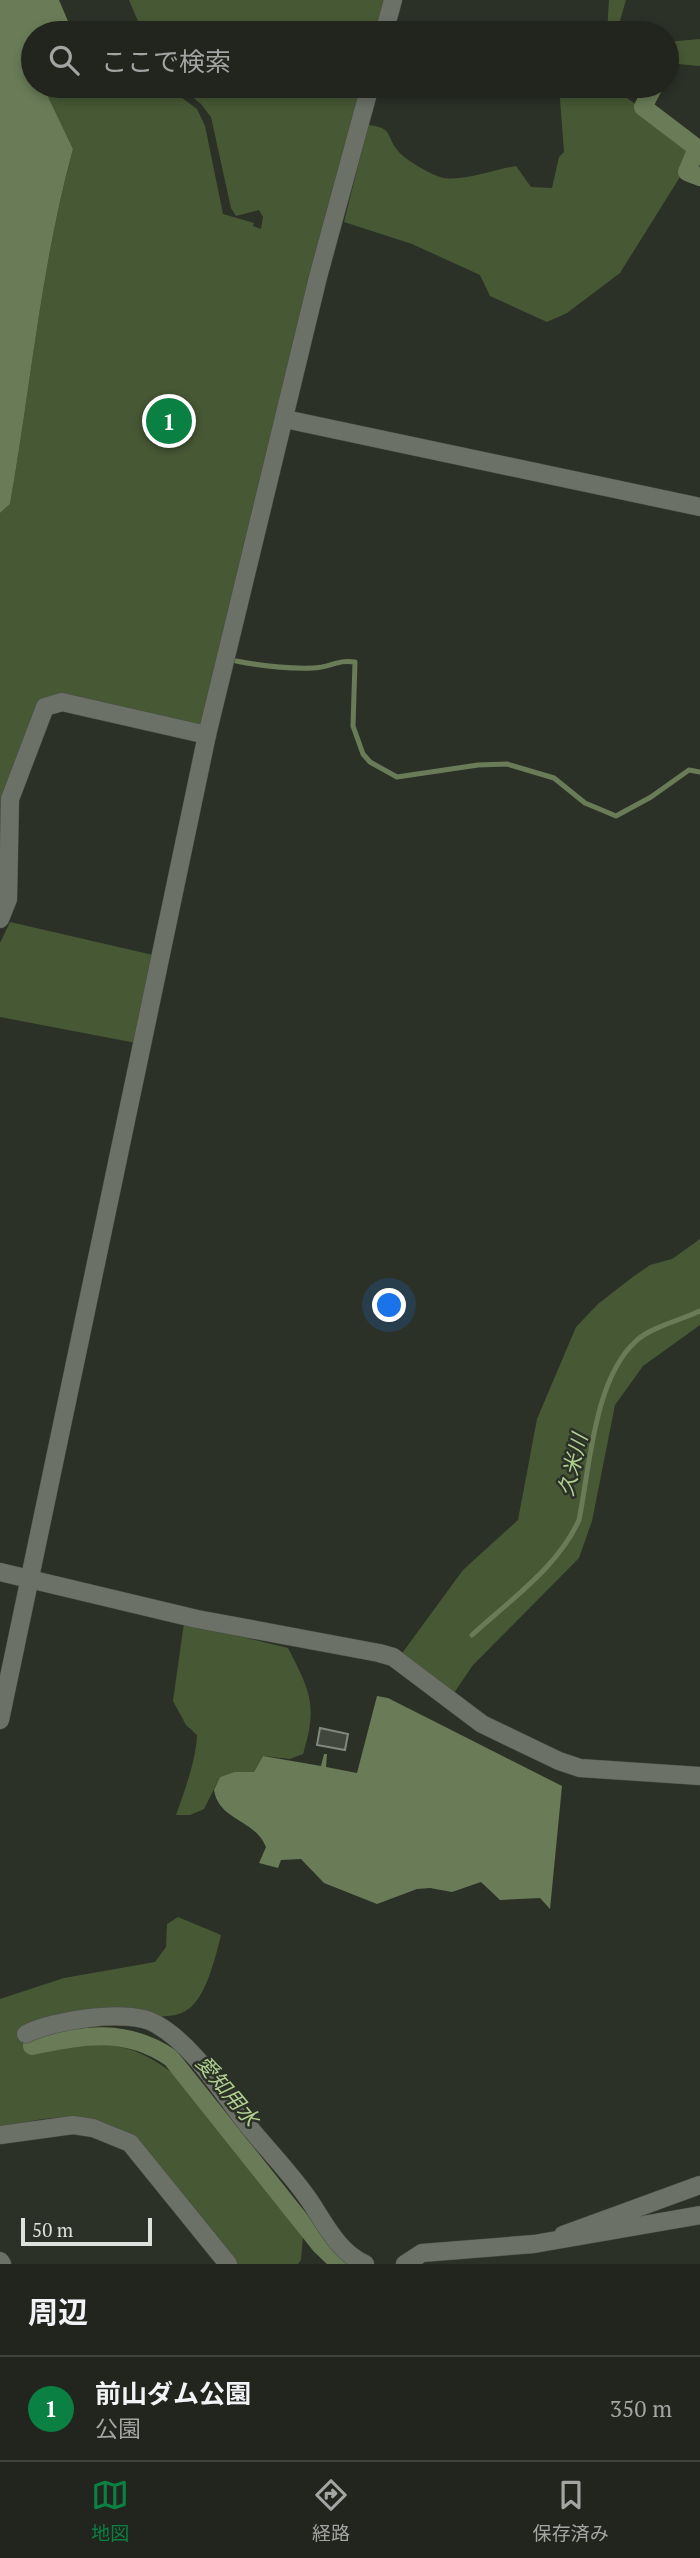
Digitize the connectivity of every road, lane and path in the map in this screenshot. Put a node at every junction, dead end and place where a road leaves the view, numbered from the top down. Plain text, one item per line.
1 (393, 0) edge
2 (387, 21) edge
3 (367, 98) edge
4 (285, 419) junction
5 (700, 507) edge
6 (207, 735) junction
7 (0, 919) edge
8 (0, 1572) edge
9 (30, 1579) junction
10 (0, 1720) edge
11 (700, 1776) edge
12 (26, 2034) dead end
13 (0, 2135) edge
14 (700, 2185) edge
15 (700, 2215) edge
16 (554, 2240) junction
17 (229, 2264) edge
18 (365, 2264) edge
19 (405, 2264) edge

1 - 2 street
3 - 4 street
4 - 5 street
4 - 6 street
6 - 7 street
6 - 9 street
8 - 9 street
9 - 10 street
9 - 11 street
12 - 18 street
13 - 17 street
14 - 16 street
15 - 16 street
16 - 19 street

